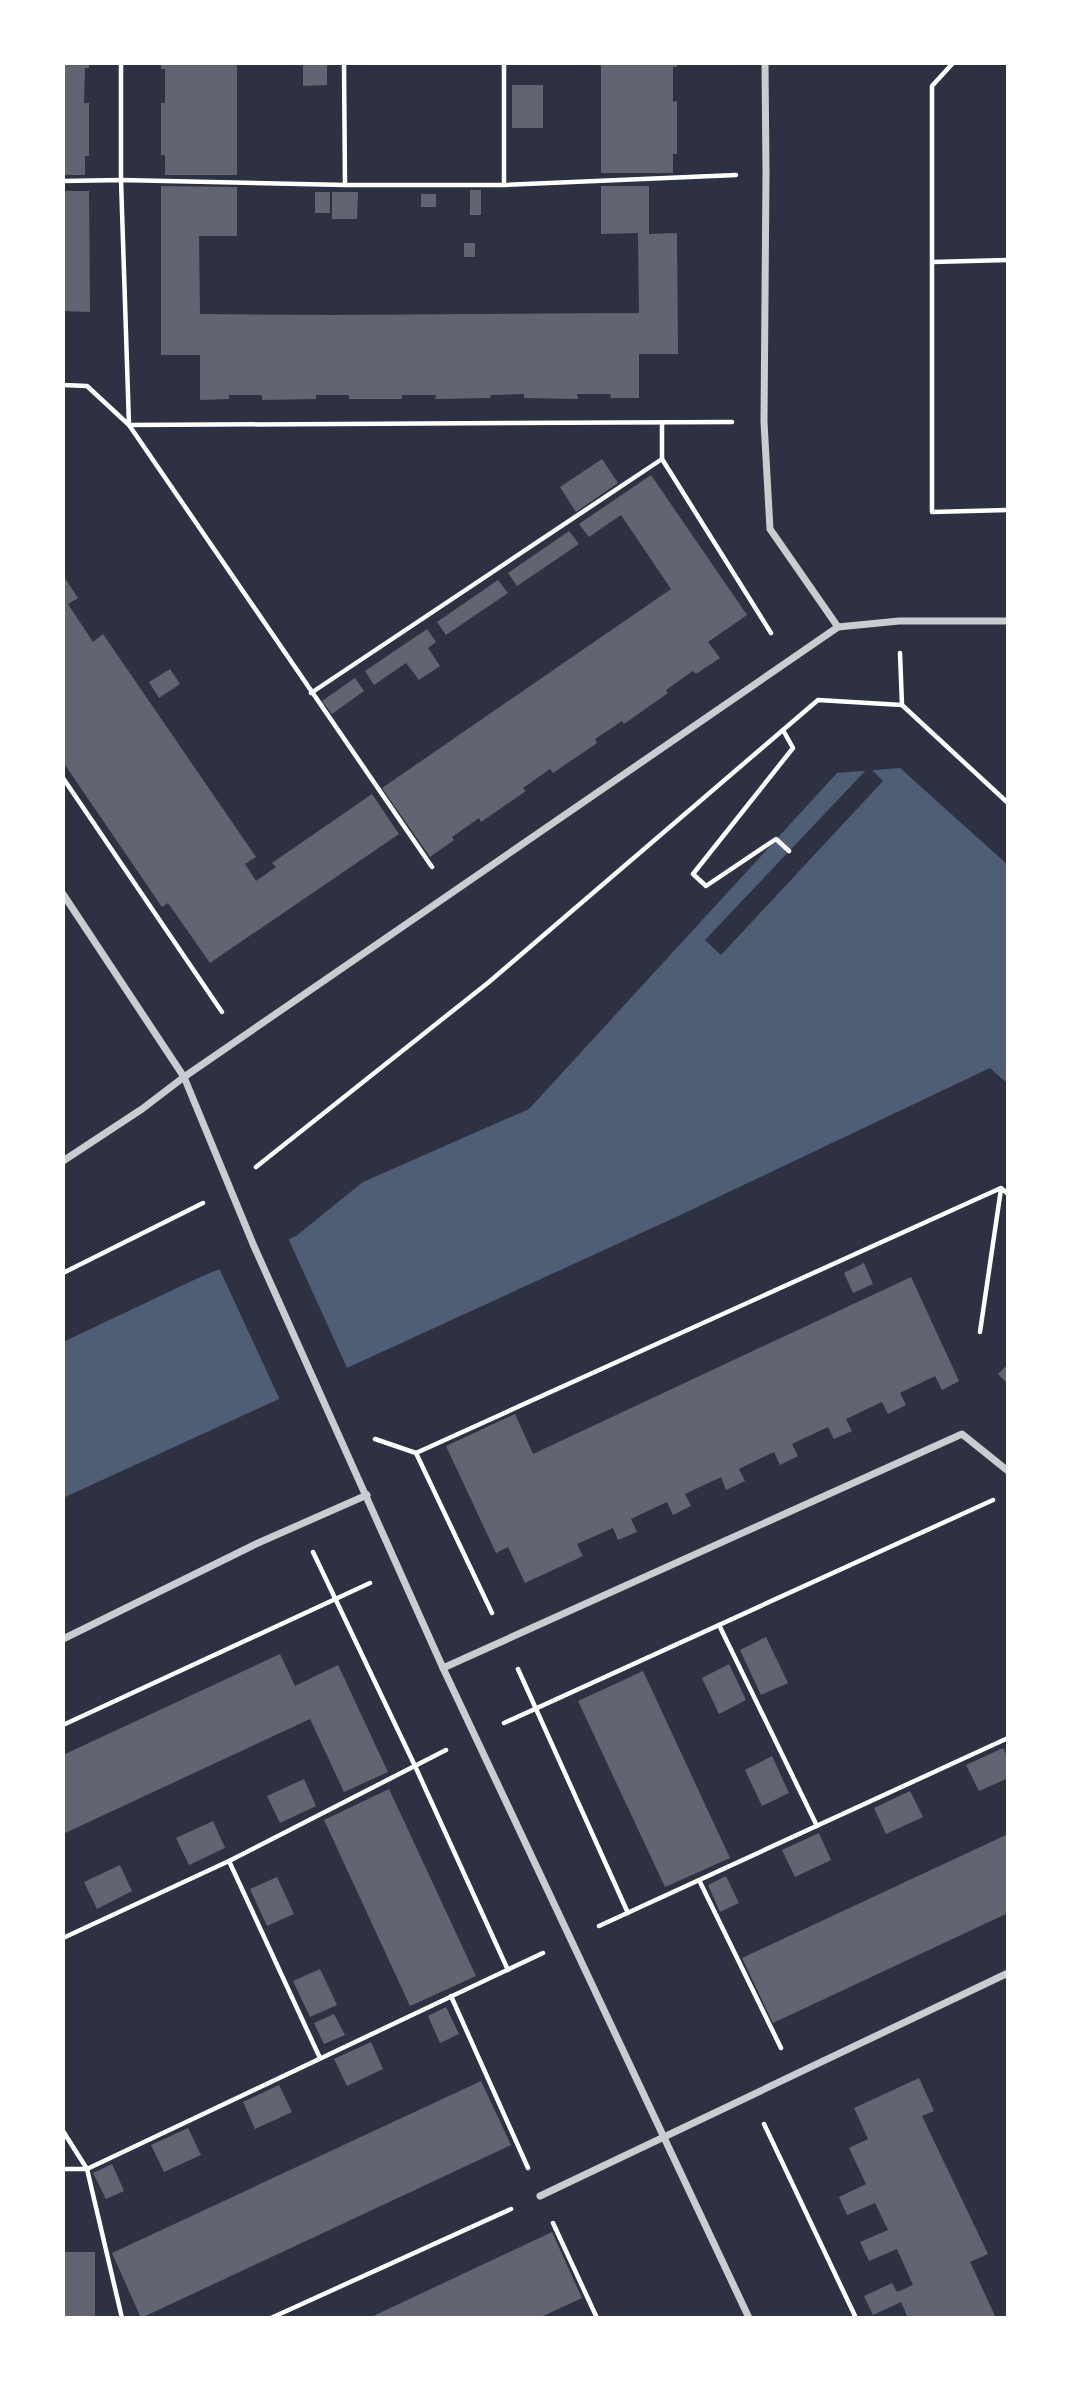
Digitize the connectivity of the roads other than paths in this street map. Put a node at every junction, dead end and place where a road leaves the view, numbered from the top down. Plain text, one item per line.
1 (765, 63) edge
2 (1008, 621) edge
3 (838, 627) junction
4 (63, 894) edge
5 (184, 1077) junction
6 (63, 1161) edge
7 (1008, 1471) edge
8 (367, 1495) junction
9 (63, 1639) edge
10 (443, 1668) junction
11 (1008, 1973) edge
12 (664, 2135) junction
13 (540, 2196) road end
14 (749, 2318) edge

1 - 3 street
2 - 3 street
3 - 5 street
4 - 5 street
5 - 6 street
5 - 8 street
7 - 10 street
8 - 9 street
8 - 10 street
10 - 12 street
11 - 12 street
12 - 13 street
12 - 14 street

